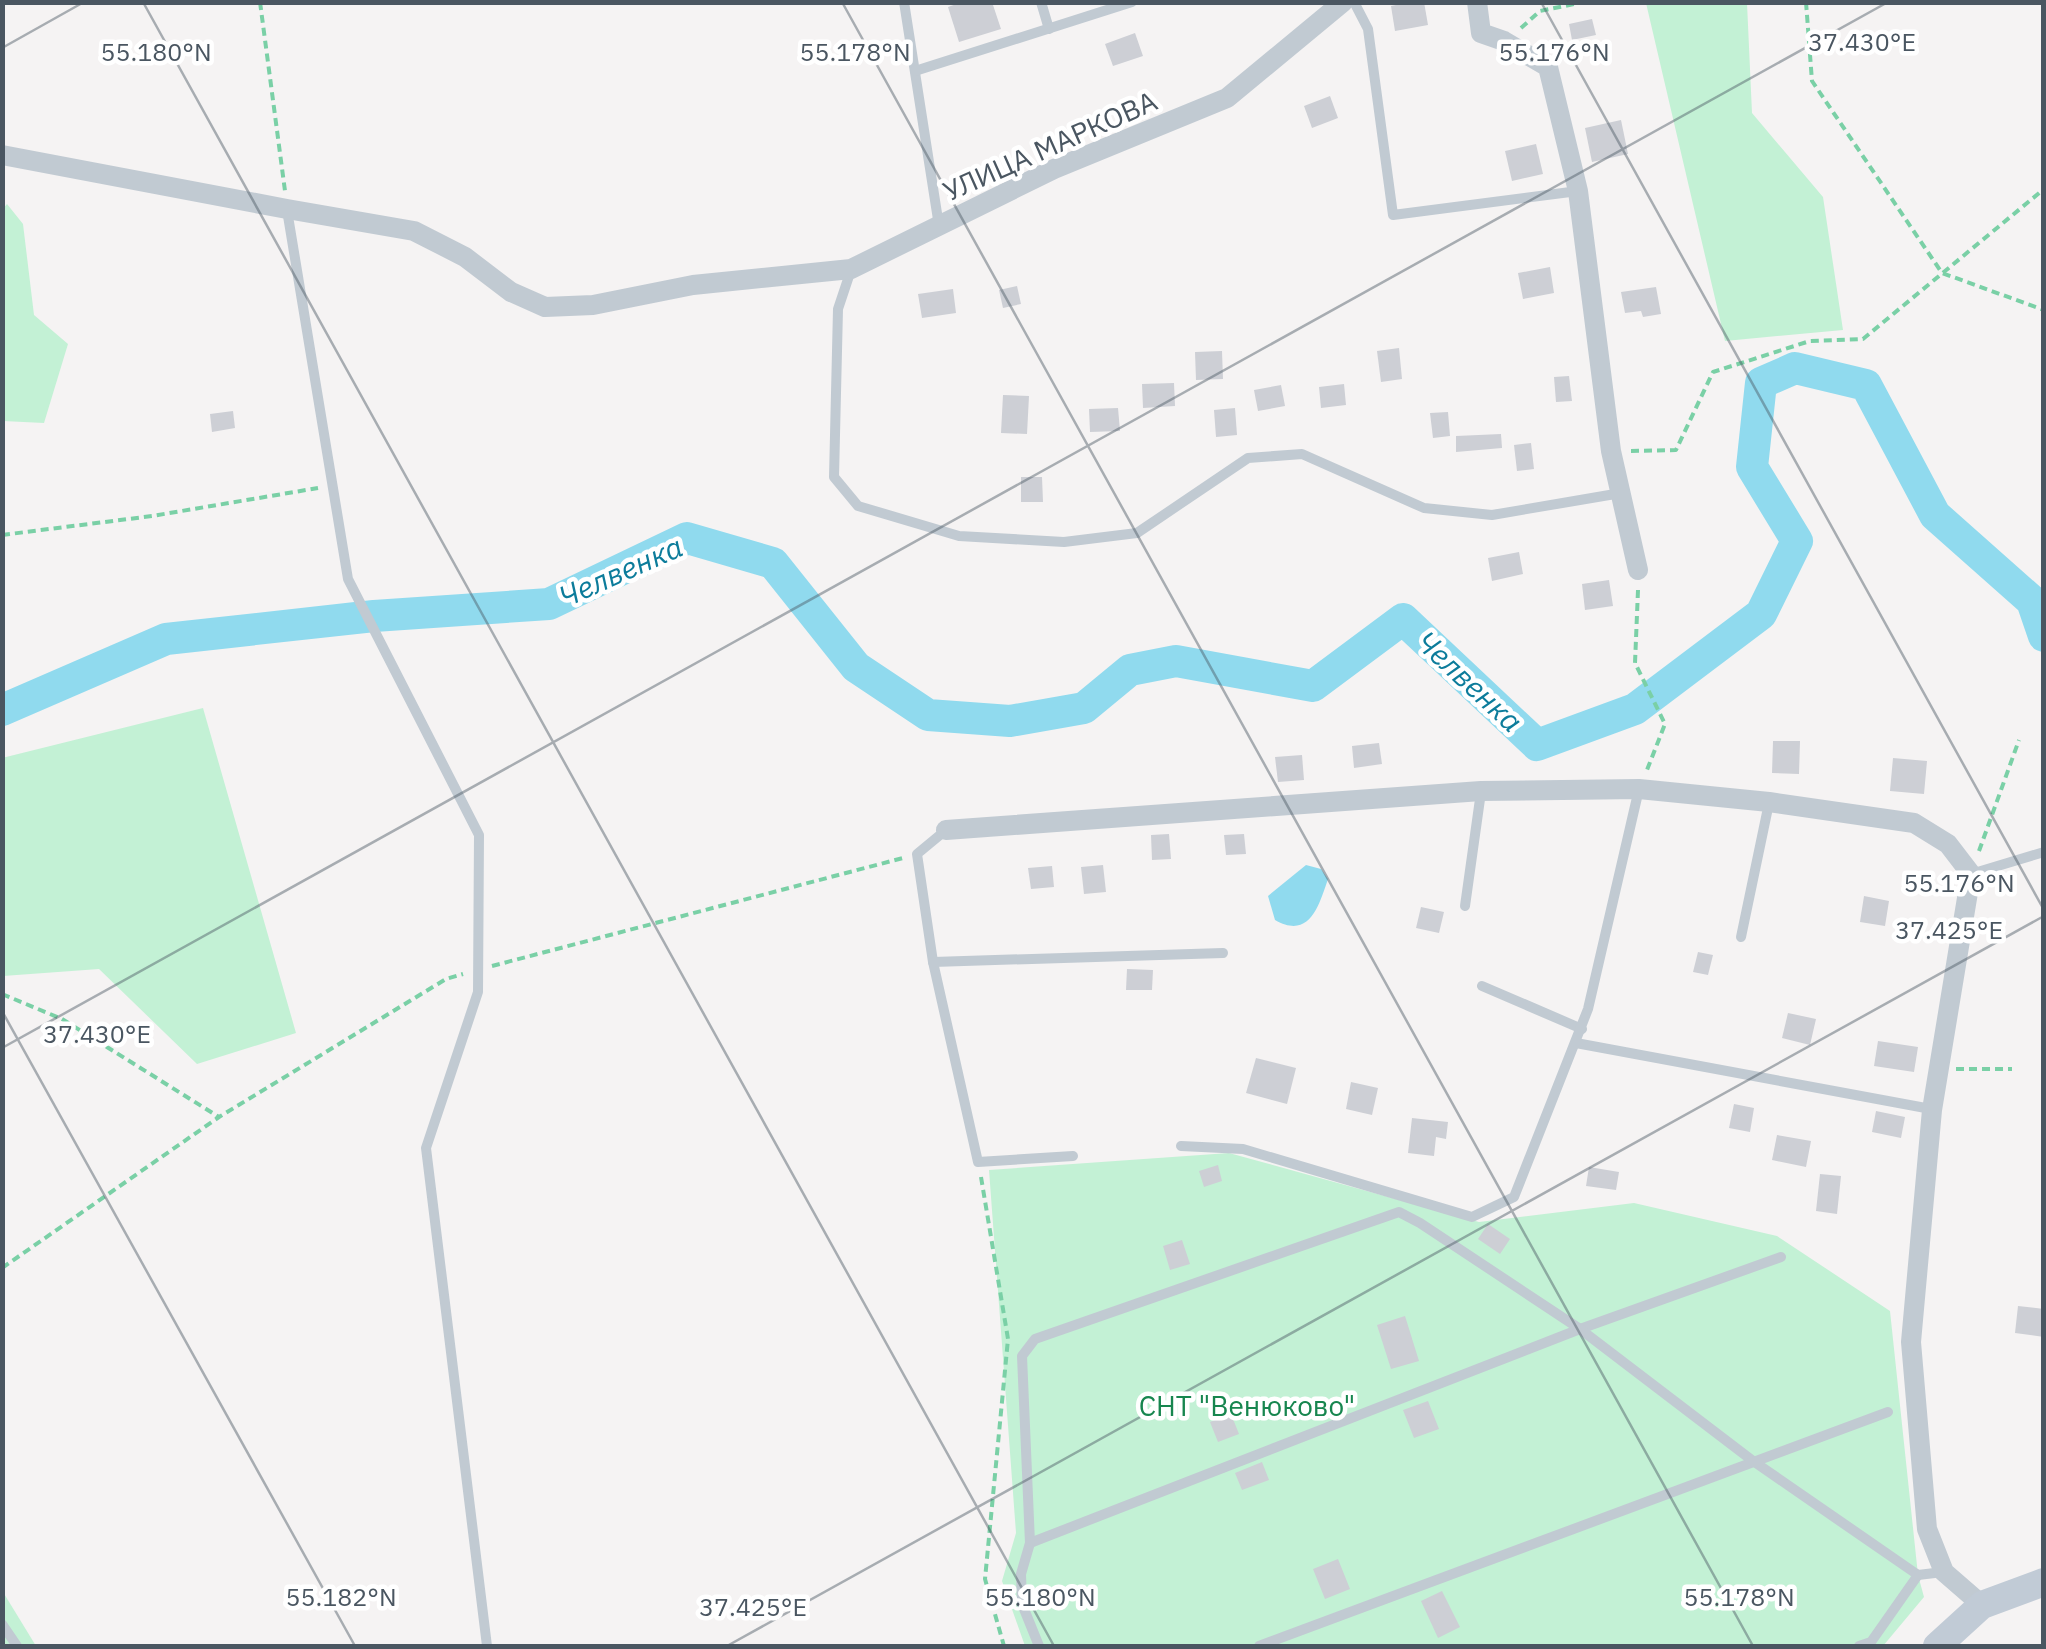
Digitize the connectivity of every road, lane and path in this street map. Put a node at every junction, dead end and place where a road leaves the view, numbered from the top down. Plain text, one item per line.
1 (260, 2) edge
2 (904, 2) edge
3 (1041, 2) edge
4 (1132, 2) edge
5 (1343, 2) edge
6 (1354, 2) edge
7 (1477, 2) edge
8 (1584, 2) edge
9 (1806, 2) edge
10 (1049, 29) junction
11 (1504, 41) junction
12 (915, 70) junction
13 (2, 155) edge
14 (1578, 190) junction
15 (2044, 190) edge
16 (287, 210) junction
17 (939, 226) junction
18 (852, 269) junction
19 (1942, 274) junction
20 (2044, 310) edge
21 (1611, 452) junction
22 (333, 486) junction
23 (1621, 493) junction
24 (2, 535) edge
25 (1638, 570) joint
26 (2019, 740) dead end
27 (1639, 790) junction
28 (1481, 791) junction
29 (1769, 802) junction
30 (946, 830) joint
31 (2044, 852) edge
32 (918, 854) junction
33 (1971, 874) junction
34 (1465, 906) dead end
35 (1740, 937) dead end
36 (1223, 954) dead end
37 (934, 962) junction
38 (478, 970) junction
39 (1482, 986) dead end
40 (2, 994) edge
41 (1582, 1029) junction
42 (1576, 1044) junction
43 (1941, 1068) junction
44 (2012, 1070) dead end
45 (1932, 1110) junction
46 (219, 1117) junction
47 (1180, 1146) dead end
48 (1073, 1156) dead end
49 (978, 1162) junction
50 (1781, 1258) dead end
51 (2, 1268) edge
52 (1580, 1329) junction
53 (1888, 1412) dead end
54 (1753, 1461) junction
55 (1030, 1544) junction
56 (1944, 1572) junction
57 (1918, 1575) junction
58 (2044, 1582) edge
59 (1982, 1604) junction
60 (2, 1624) edge
61 (17, 1646) edge
62 (486, 1646) edge
63 (1004, 1646) edge
64 (1039, 1646) edge
65 (1258, 1646) edge
66 (1859, 1646) edge
67 (1937, 1646) edge

1 - 16 path
2 - 12 lane, УЛИЦА МАРКОВА
3 - 10 lane
4 - 10 lane
5 - 17 street, УЛИЦА МАРКОВА
6 - 14 lane
7 - 11 street
8 - 11 path
9 - 19 path
10 - 12 lane
11 - 14 street
12 - 17 lane, УЛИЦА МАРКОВА
13 - 16 street
14 - 21 street
15 - 19 path
16 - 18 street
16 - 22 lane
17 - 18 street
18 - 23 lane
19 - 20 path
19 - 21 path
21 - 23 street
22 - 24 path
22 - 38 lane
23 - 25 street
25 - 27 path
26 - 33 path
27 - 28 street
27 - 29 street
27 - 41 lane
28 - 30 street
28 - 34 lane
29 - 33 street
29 - 35 lane
30 - 32 lane
31 - 33 lane
32 - 37 lane
32 - 38 path
33 - 43 street
36 - 37 lane
37 - 49 lane
38 - 46 path
38 - 62 lane
39 - 41 lane
40 - 46 path
41 - 42 lane
42 - 45 lane
42 - 47 lane
43 - 44 path
43 - 45 street
45 - 56 street
46 - 51 path
48 - 49 lane
49 - 63 path
50 - 52 lane
52 - 54 lane
52 - 55 lane
52 - 55 lane
53 - 54 lane
54 - 57 lane
54 - 65 lane
55 - 64 lane
56 - 57 lane
56 - 59 street
57 - 66 lane
58 - 59 street
59 - 67 street
60 - 61 lane

